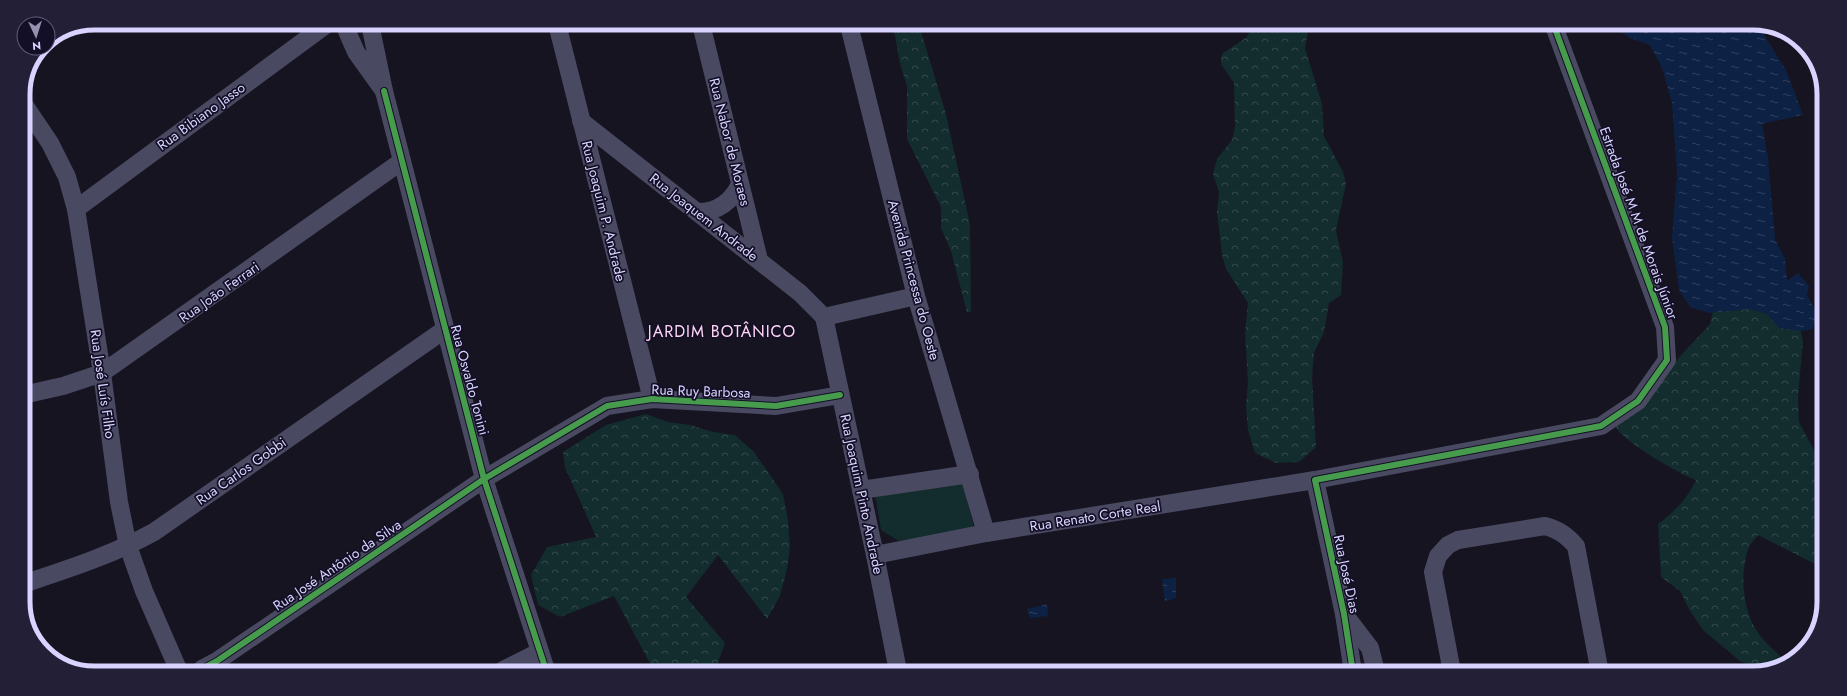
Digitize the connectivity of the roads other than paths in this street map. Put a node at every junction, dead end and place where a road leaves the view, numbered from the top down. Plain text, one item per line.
1 (319, 30) edge
2 (345, 30) edge
3 (369, 30) edge
4 (558, 30) edge
5 (702, 30) edge
6 (850, 30) edge
7 (1555, 30) edge
8 (384, 91) junction
9 (30, 113) edge
10 (581, 121) junction
11 (402, 161) junction
12 (740, 184) junction
13 (76, 209) junction
14 (698, 212) junction
15 (759, 260) junction
16 (916, 296) junction
17 (824, 317) junction
18 (444, 330) junction
19 (102, 374) junction
20 (30, 393) edge
21 (840, 396) junction
22 (652, 398) junction
23 (970, 474) junction
24 (484, 479) junction
25 (1315, 480) junction
26 (861, 490) junction
27 (986, 534) junction
28 (128, 546) junction
29 (875, 554) junction
30 (30, 582) edge
31 (1344, 614) junction
32 (539, 652) junction
33 (177, 666) edge
34 (209, 666) edge
35 (511, 666) edge
36 (544, 666) edge
37 (897, 666) edge
38 (1352, 666) edge
39 (1374, 666) edge
40 (1451, 666) edge
41 (1599, 666) edge

1 - 13 street, Rua Bibiano Jasso
2 - 8 street, Rua Osvaldo Tonini
3 - 8 street, Rua Osvaldo Tonini
4 - 10 street, Rua Joaquim P. Andrade
5 - 12 street, Rua Nabor de Moraes
6 - 16 street, Avenida Princessa do Oeste
7 - 25 street, Estrada José M M de Morais Júnior
8 - 11 street, Rua Osvaldo Tonini
9 - 13 street, Rua José Luís Filho
10 - 14 street, Rua Joaquem Andrade
10 - 22 street, Rua Joaquim P. Andrade
11 - 18 street, Rua Osvaldo Tonini
11 - 19 street, Rua João Ferrari
12 - 14 street
12 - 15 street, Rua Nabor de Moraes
13 - 19 street, Rua José Luís Filho
14 - 15 street, Rua Joaquem Andrade
15 - 17 street, Rua Joaquem Andrade
16 - 17 street
16 - 23 street, Avenida Princessa do Oeste
17 - 21 street, Rua Joaquim Pinto Andrade
18 - 24 street, Rua Osvaldo Tonini
18 - 28 street, Rua Carlos Gobbi
19 - 20 street, Rua João Ferrari
19 - 28 street, Rua José Luís Filho
21 - 22 street, Rua Ruy Barbosa
21 - 26 street, Rua Joaquim Pinto Andrade
22 - 24 street, Rua Ruy Barbosa
23 - 26 street
23 - 27 street, Avenida Princessa do Oeste
24 - 32 street, Rua Osvaldo Tonini
24 - 34 street, Rua José Antônio da Silva
25 - 27 street, Rua Renato Corte Real
25 - 31 street, Rua José Dias
26 - 29 street, Rua Joaquim Pinto Andrade
27 - 29 street, Rua Renato Corte Real
28 - 30 street, Rua Carlos Gobbi
28 - 33 street, Rua José Luís Filho
29 - 37 street, Rua Joaquim Pinto Andrade
31 - 38 street, Rua José Dias
31 - 39 street
32 - 35 street
32 - 36 street, Rua Osvaldo Tonini
40 - 41 street

